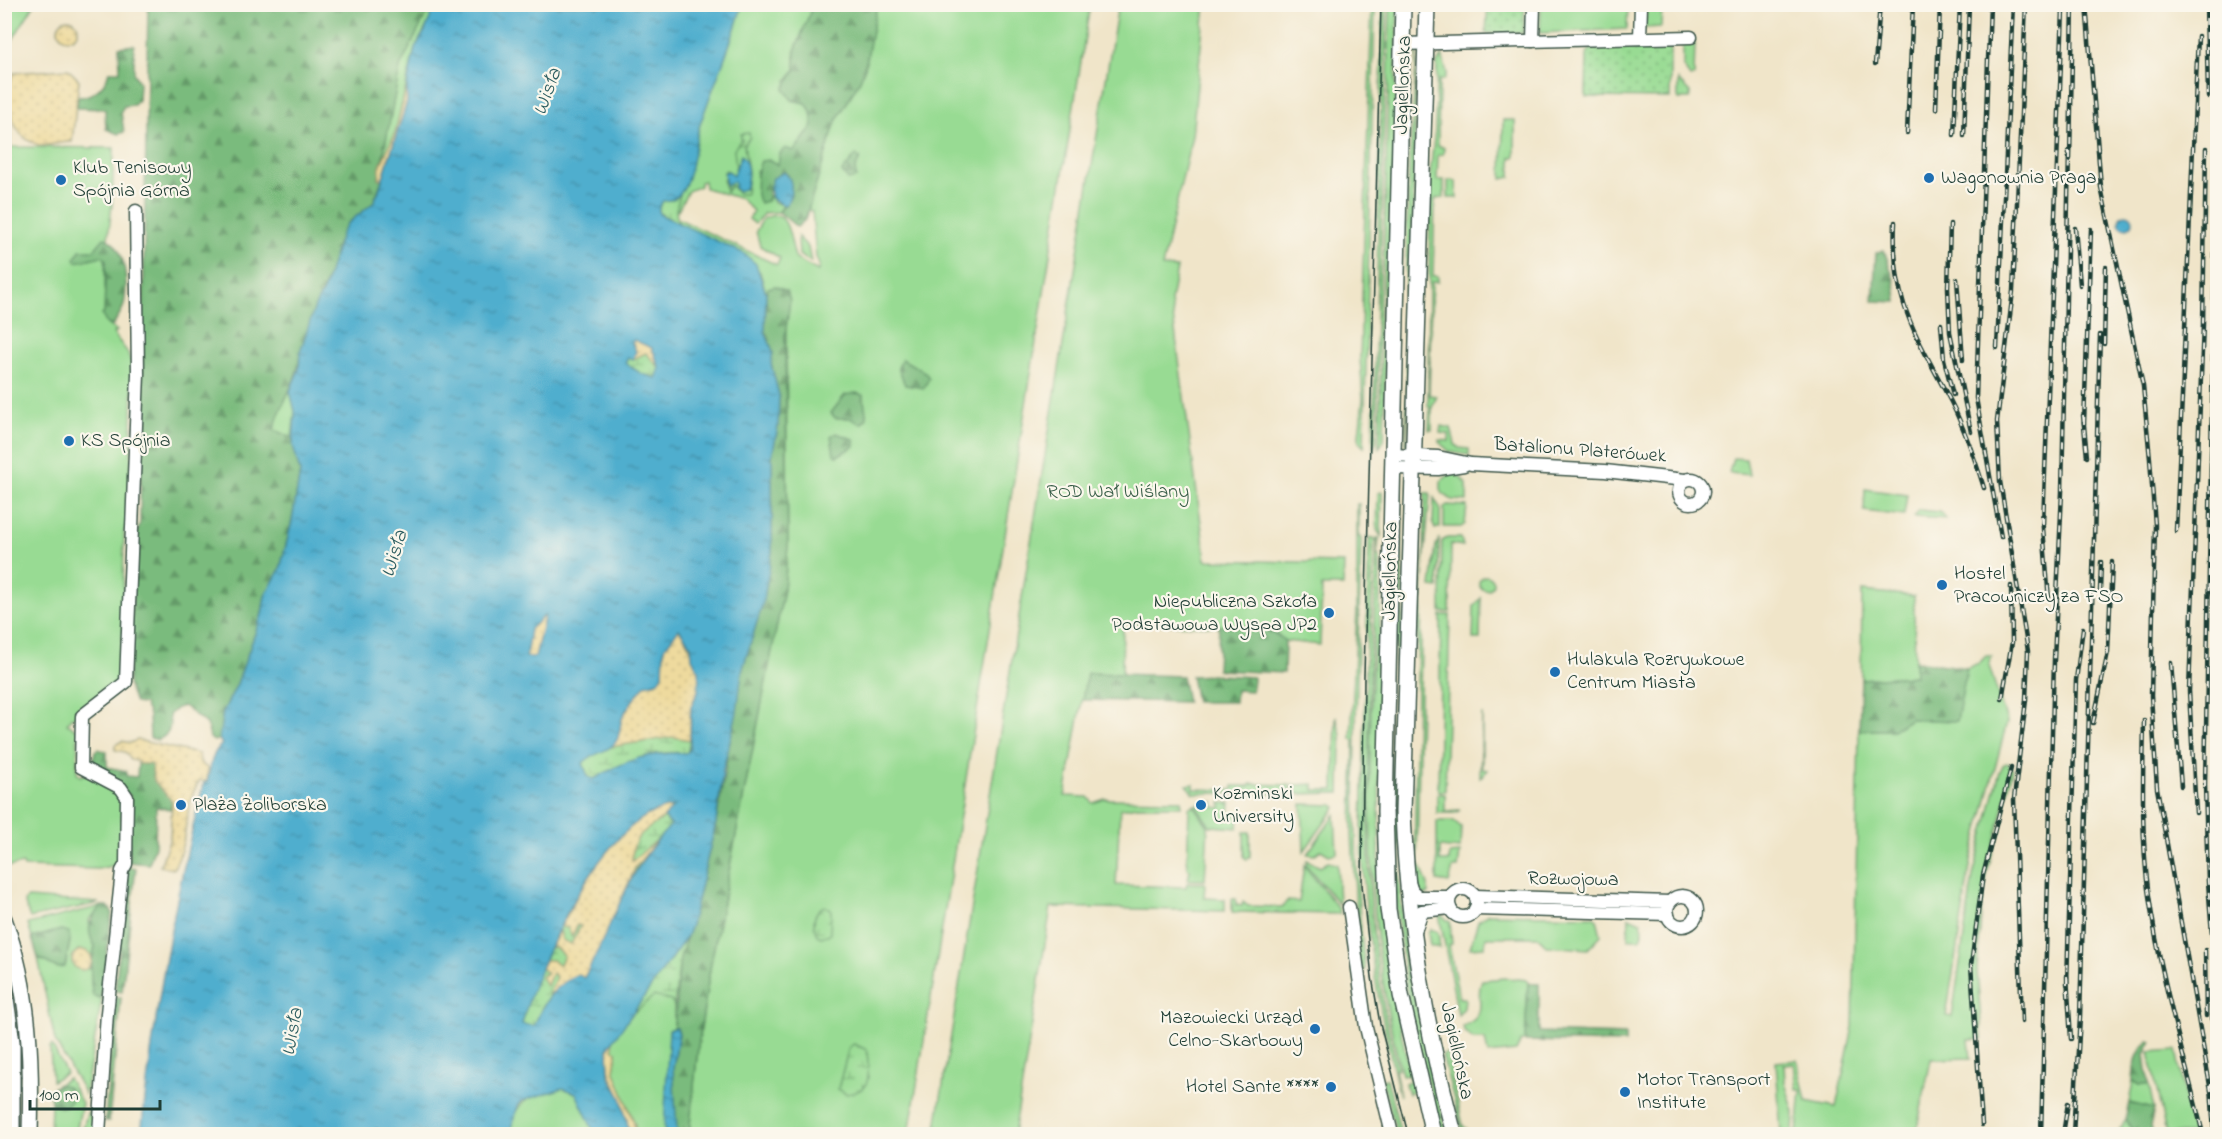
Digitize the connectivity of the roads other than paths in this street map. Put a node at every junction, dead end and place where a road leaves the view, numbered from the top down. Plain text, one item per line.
1 (1403, 4) edge
2 (1427, 4) edge
3 (1534, 4) edge
4 (1641, 4) edge
5 (1691, 37) dead end
6 (1640, 38) junction
7 (1533, 41) junction
8 (1427, 42) junction
9 (1402, 44) junction
10 (136, 211) dead end
11 (1393, 461) junction
12 (1414, 462) junction
13 (1685, 480) dead end
14 (1405, 873) junction
15 (1450, 903) junction
16 (1475, 903) junction
17 (1349, 907) dead end
18 (1669, 908) dead end
19 (4, 919) edge
20 (1413, 941) junction
21 (4, 985) edge
22 (12, 1134) edge
23 (30, 1134) edge
24 (99, 1134) edge
25 (1392, 1134) edge
26 (1433, 1134) edge
27 (1454, 1134) edge

1 - 9 main road, Jagiellońska
2 - 8 main road, Jagiellońska
3 - 7 street
4 - 6 street
5 - 6 street
6 - 7 street
7 - 8 street
8 - 9 street
8 - 12 main road, Jagiellońska
9 - 11 main road, Jagiellońska
10 - 24 street
11 - 12 street, Batalionu Platerówek
11 - 26 main road, Jagiellońska
12 - 13 street, Batalionu Platerówek
12 - 14 main road, Jagiellońska
14 - 15 street, Rozwojowa
14 - 20 main road, Jagiellońska
15 - 16 street, Rozwojowa
15 - 16 street, Rozwojowa
15 - 20 street, Rozwojowa
16 - 18 street, Rozwojowa
17 - 25 street
19 - 23 main road
20 - 27 main road, Jagiellońska
21 - 22 main road

